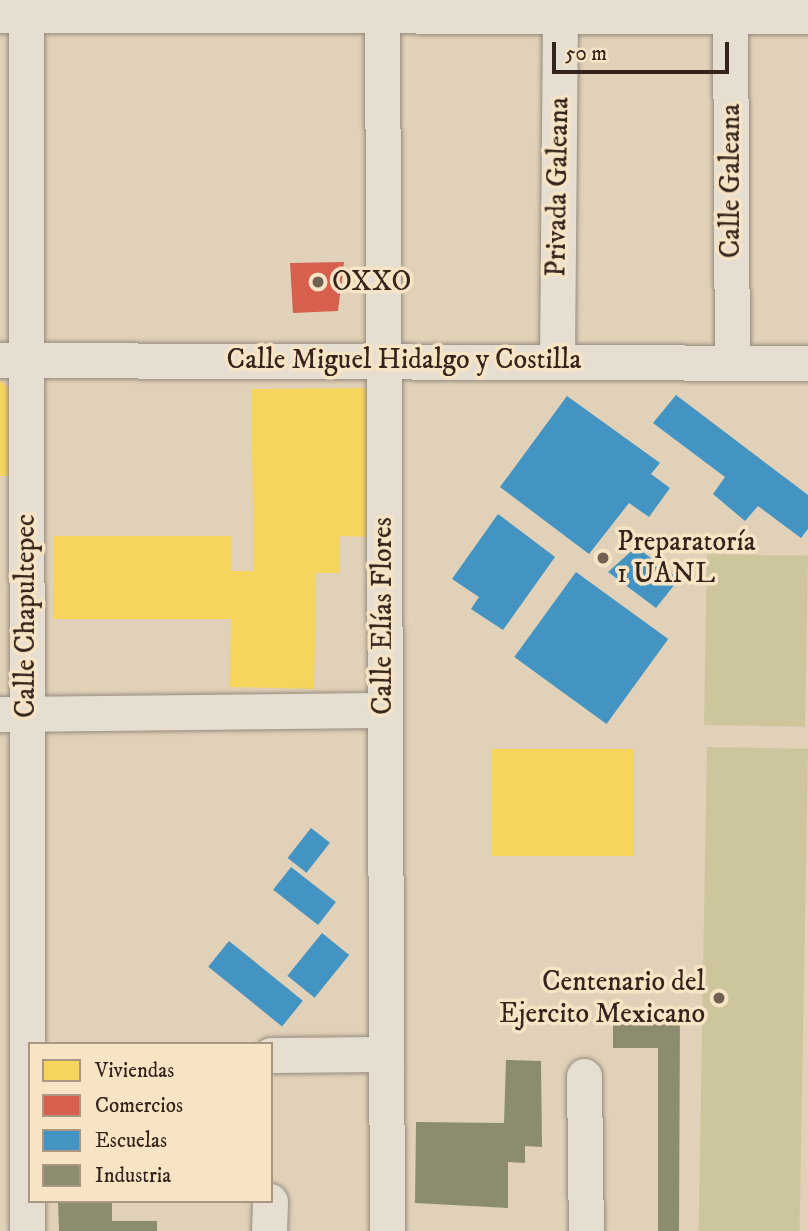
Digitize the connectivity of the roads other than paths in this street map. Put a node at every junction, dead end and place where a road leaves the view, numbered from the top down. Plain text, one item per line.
1 (382, 7) edge
2 (730, 8) edge
3 (18, 10) edge
4 (560, 15) junction
5 (808, 16) edge
6 (382, 358) junction
7 (14, 360) edge
8 (556, 360) junction
9 (732, 362) junction
10 (808, 363) edge
11 (383, 710) junction
12 (13, 714) edge
13 (385, 1054) junction
14 (273, 1055) edge
15 (19, 1058) edge
16 (584, 1076) dead end
17 (270, 1203) edge
18 (27, 1231) edge
19 (269, 1231) edge
20 (387, 1231) edge
21 (586, 1231) edge

1 - 3 street
1 - 4 street
1 - 6 street, Calle Elías Flores
2 - 4 street
2 - 5 street
2 - 9 street, Calle Galeana
3 - 7 street, Calle Chapultepec
4 - 8 street, Privada Galeana
6 - 7 street, Calle Miguel Hidalgo y Costilla
6 - 8 street, Calle Miguel Hidalgo y Costilla
6 - 11 street, Calle Elías Flores
7 - 12 street, Calle Chapultepec
8 - 9 street, Calle Miguel Hidalgo y Costilla
9 - 10 street, Calle Miguel Hidalgo y Costilla
11 - 12 street
11 - 13 street, Calle Elías Flores
12 - 15 street, Calle Chapultepec
13 - 14 street
13 - 20 street, Calle Elías Flores
15 - 18 street, Calle Chapultepec
16 - 21 street
17 - 19 street

